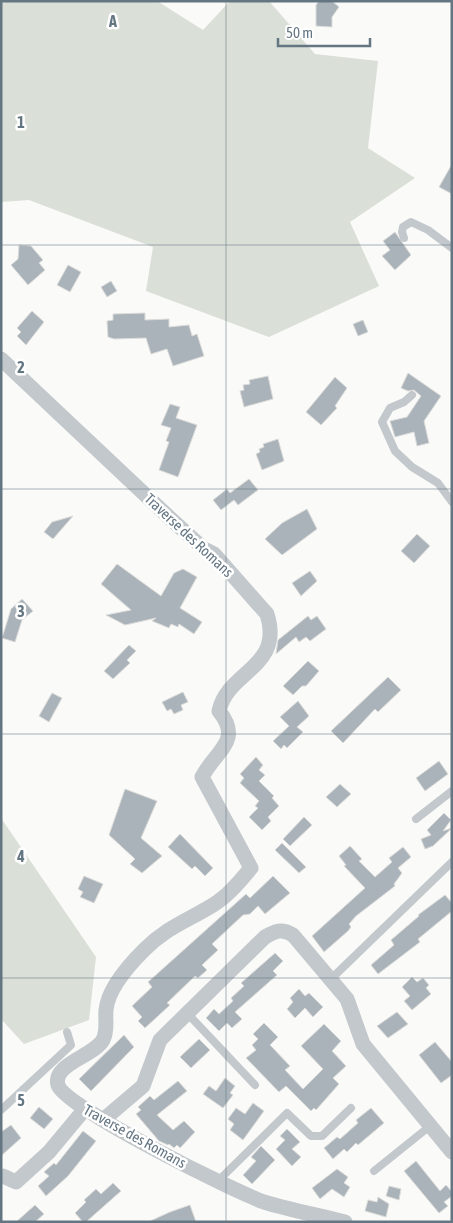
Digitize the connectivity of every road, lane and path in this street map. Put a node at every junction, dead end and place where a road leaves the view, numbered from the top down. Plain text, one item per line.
1 (404, 238) dead end
2 (452, 248) edge
3 (1, 359) edge
4 (412, 395) dead end
5 (452, 502) edge
6 (452, 791) edge
7 (416, 819) dead end
8 (452, 862) edge
9 (331, 979) junction
10 (187, 1013) junction
11 (68, 1032) dead end
12 (255, 1085) dead end
13 (351, 1108) dead end
14 (1, 1110) edge
15 (84, 1110) junction
16 (104, 1120) junction
17 (430, 1126) junction
18 (452, 1152) edge
19 (374, 1172) dead end
20 (3, 1176) dead end
21 (219, 1180) junction
22 (345, 1222) edge

1 - 2 lane
3 - 15 street, Traverse des Romans
4 - 5 lane
6 - 7 lane
8 - 9 lane
9 - 10 street
9 - 17 street
10 - 12 lane
10 - 16 street
11 - 14 lane
13 - 21 lane
15 - 16 street, Traverse des Romans
15 - 20 street
16 - 21 street, Traverse des Romans
17 - 18 street
17 - 19 lane
21 - 22 street, Traverse des Romans

